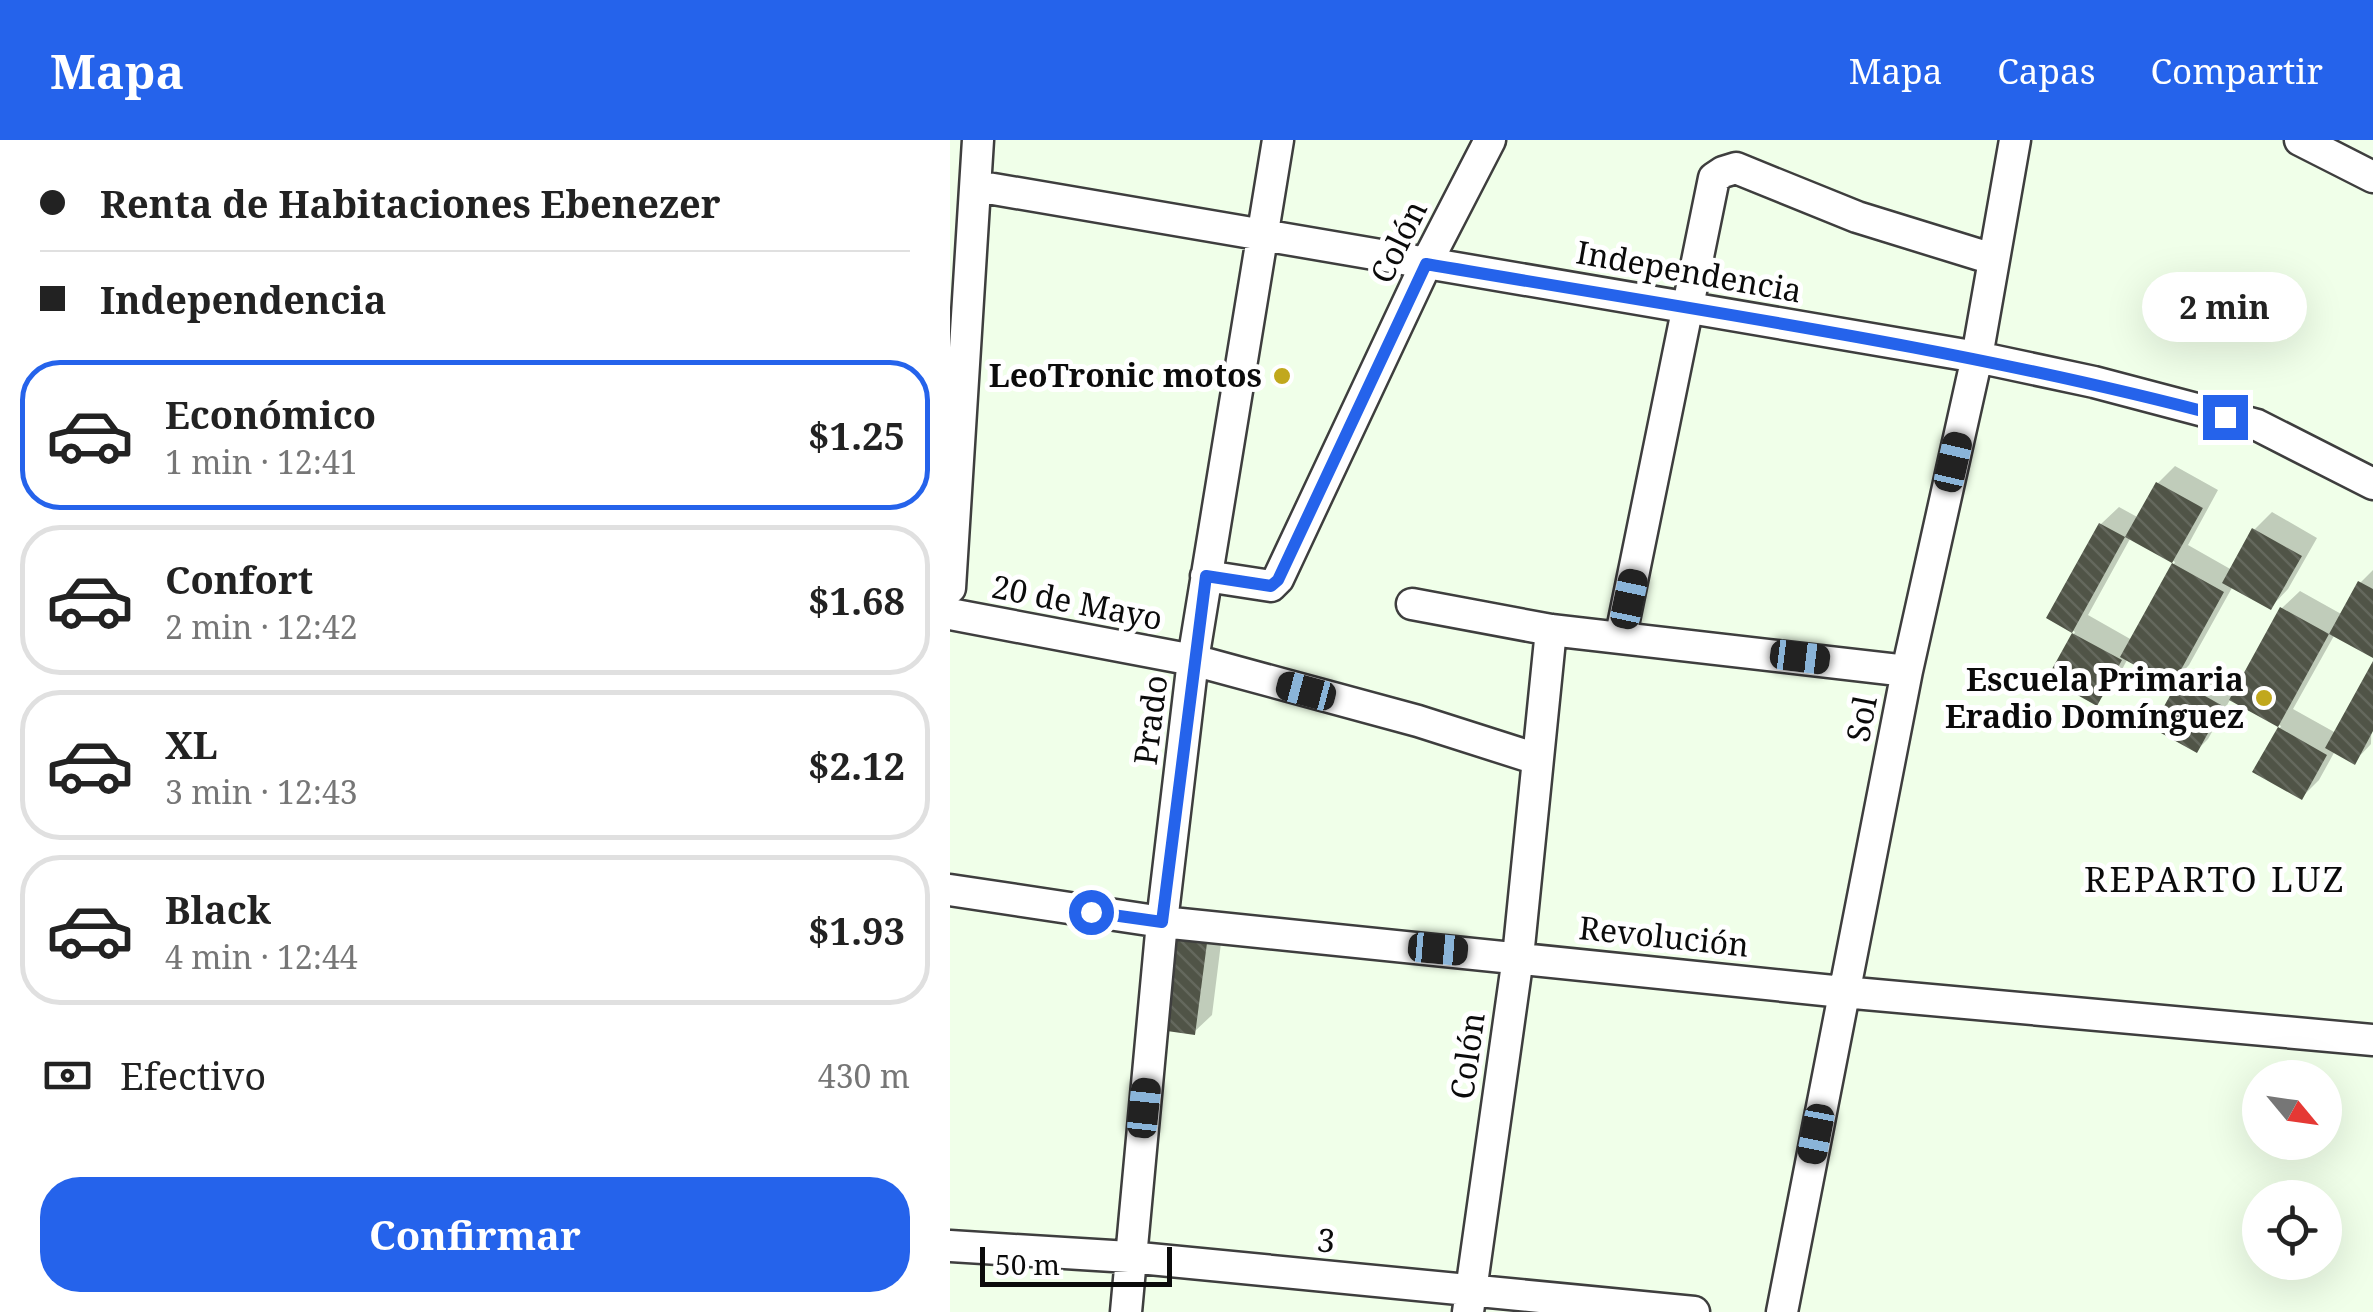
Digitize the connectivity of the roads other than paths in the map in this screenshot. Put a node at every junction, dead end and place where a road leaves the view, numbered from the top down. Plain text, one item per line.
1 (978, 140) edge
2 (1278, 140) edge
3 (1490, 140) edge
4 (2015, 140) edge
5 (2300, 140) edge
6 (2373, 177) edge
7 (976, 186) junction
8 (1264, 234) junction
9 (1992, 259) junction
10 (1426, 264) junction
11 (1690, 308) junction
12 (1976, 357) junction
13 (2373, 484) edge
14 (1206, 576) junction
15 (950, 588) edge
16 (1412, 604) dead end
17 (950, 614) edge
18 (1551, 630) junction
19 (1621, 635) junction
20 (1193, 660) junction
21 (1907, 670) junction
22 (1537, 759) junction
23 (950, 890) edge
24 (1162, 922) junction
25 (1518, 957) junction
26 (1843, 992) junction
27 (2373, 1040) edge
28 (950, 1246) edge
29 (1129, 1257) junction
30 (1469, 1301) edge
31 (1126, 1312) edge
32 (1694, 1312) edge
33 (1782, 1312) edge

1 - 7 street
2 - 8 street, Prado
3 - 10 street, Colón
4 - 9 street, Sol
5 - 6 street
7 - 8 street, Independencia
7 - 15 street
8 - 10 street, Independencia
8 - 14 street, Prado
9 - 11 street
9 - 12 street, Sol
10 - 11 street, Independencia
10 - 14 street, Colón
11 - 12 street, Independencia
11 - 19 street
12 - 13 street, Independencia
12 - 21 street, Sol
14 - 20 street, Prado
16 - 18 street
17 - 20 street, 20 de Mayo
18 - 19 street
18 - 22 street, Colón
19 - 21 street
20 - 22 street, 20 de Mayo
20 - 24 street, Prado
21 - 26 street, Sol
22 - 25 street, Colón
23 - 24 street, Revolución
24 - 25 street, Revolución
24 - 29 street, Prado
25 - 26 street, Revolución
25 - 30 street, Colón
26 - 27 street, Revolución
26 - 33 street, Sol
28 - 29 street, 3
29 - 30 street, 3
29 - 31 street, Prado
30 - 32 street, 3

